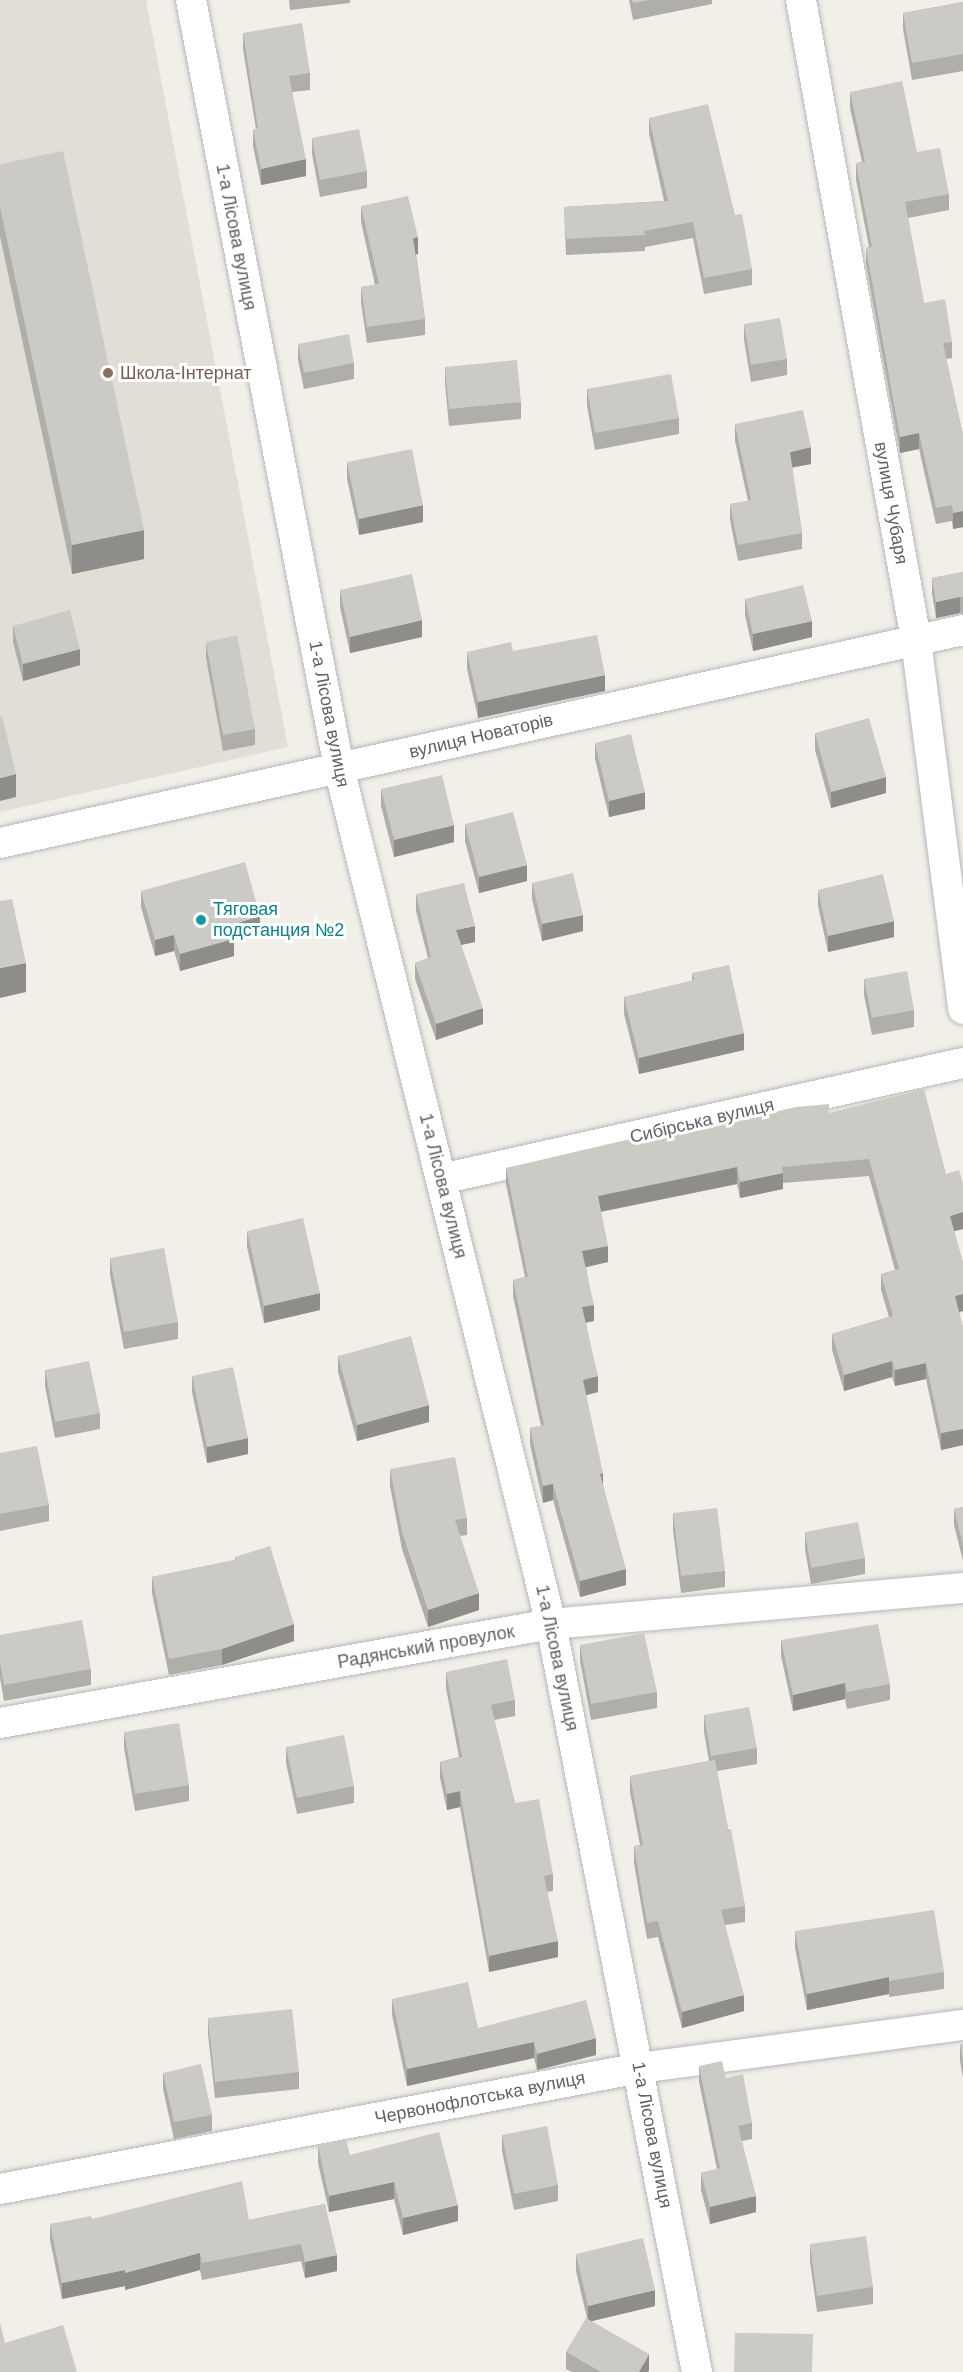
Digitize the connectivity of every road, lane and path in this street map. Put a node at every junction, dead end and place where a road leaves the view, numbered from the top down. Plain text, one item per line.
1 (190, 0) edge
2 (801, 0) edge
3 (963, 630) edge
4 (915, 640) junction
5 (339, 768) junction
6 (0, 843) edge
7 (963, 1010) edge
8 (963, 1063) edge
9 (441, 1179) junction
10 (963, 1588) edge
11 (551, 1624) junction
12 (0, 1723) edge
13 (963, 2025) edge
14 (640, 2068) junction
15 (0, 2189) edge
16 (697, 2372) edge

1 - 5 street, 1-а Лісова вулиця
2 - 4 street, вулиця Чубаря
3 - 4 street, вулиця Новаторів
4 - 5 street, вулиця Новаторів
4 - 7 street, вулиця Чубаря
5 - 6 street, вулиця Новаторів
5 - 9 street, 1-а Лісова вулиця
8 - 9 street, Сибірська вулиця
9 - 11 street, 1-а Лісова вулиця
10 - 11 street, Радянський провулок
11 - 12 street, Радянський провулок
11 - 14 street, 1-а Лісова вулиця
13 - 14 street, Червонофлотська вулиця
14 - 15 street, Червонофлотська вулиця
14 - 16 street, 1-а Лісова вулиця

